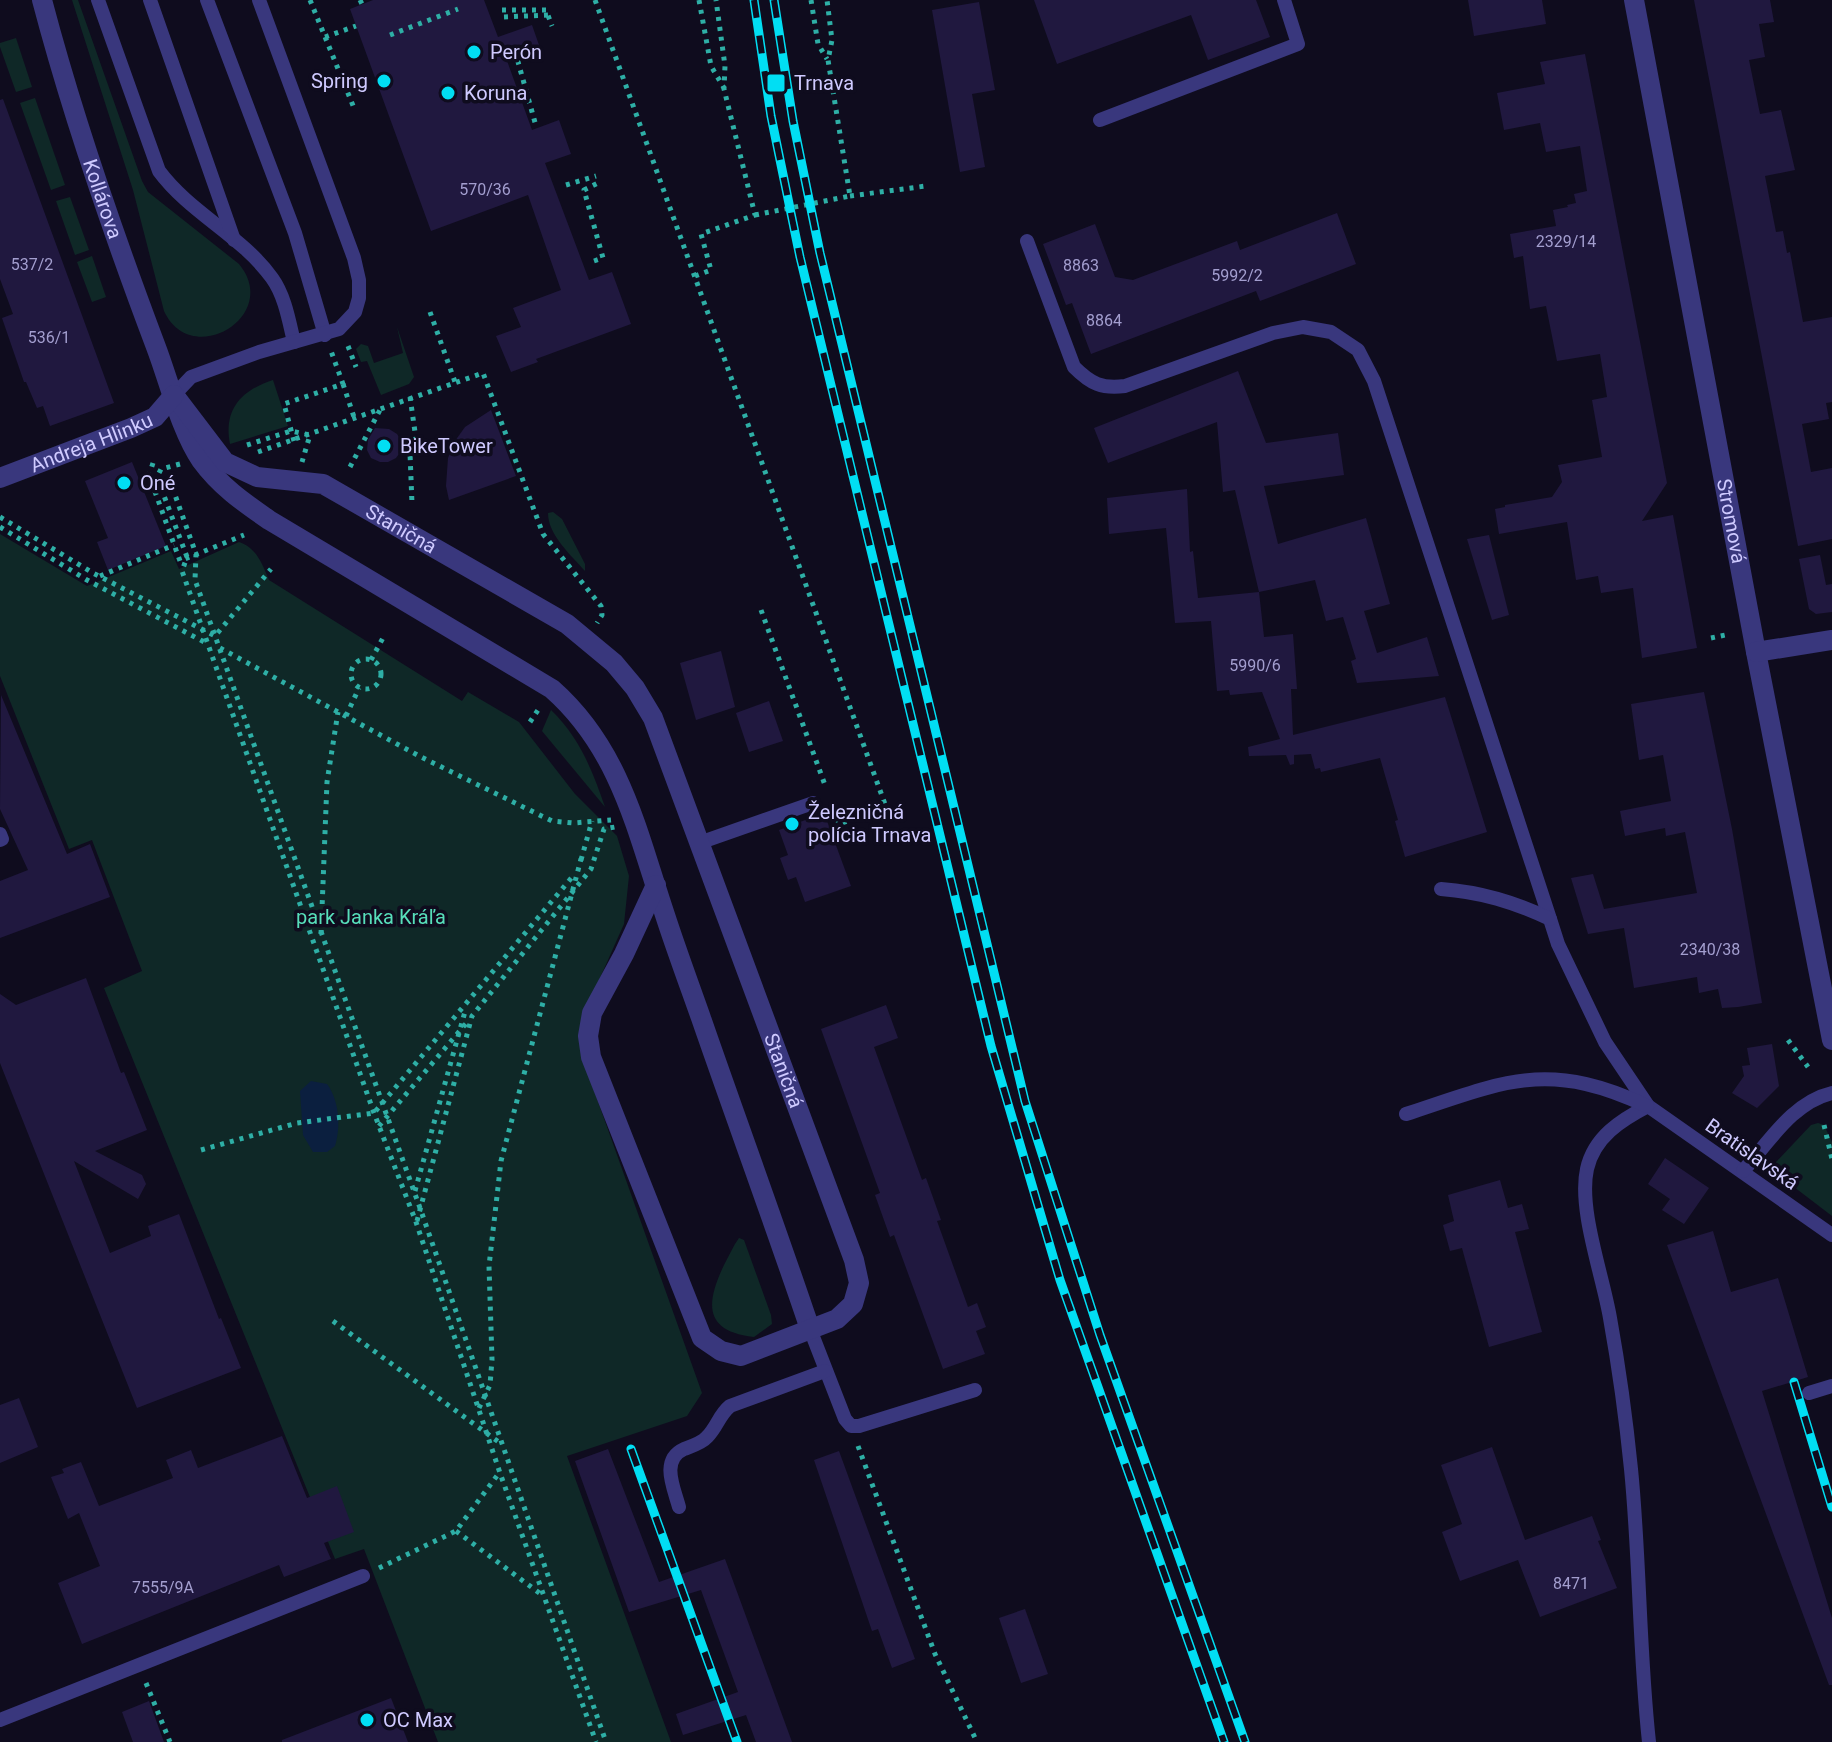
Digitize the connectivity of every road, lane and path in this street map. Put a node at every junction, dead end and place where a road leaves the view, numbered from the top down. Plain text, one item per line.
1 (42, 0) edge
2 (98, 0) edge
3 (150, 0) edge
4 (207, 0) edge
5 (259, 0) edge
6 (310, 0) edge
7 (595, 0) edge
8 (699, 0) edge
9 (716, 0) edge
10 (811, 0) edge
11 (827, 0) edge
12 (1284, 0) edge
13 (1634, 0) edge
14 (458, 9) dead end
15 (503, 14) dead end
16 (356, 26) dead end
17 (552, 26) dead end
18 (390, 35) dead end
19 (325, 37) junction
20 (515, 51) dead end
21 (828, 60) junction
22 (724, 89) junction
23 (354, 108) dead end
24 (1100, 120) dead end
25 (536, 126) dead end
26 (596, 176) dead end
27 (598, 183) dead end
28 (566, 185) dead end
29 (926, 186) dead end
30 (850, 196) junction
31 (755, 215) junction
32 (234, 241) junction
33 (1027, 241) dead end
34 (594, 261) dead end
35 (695, 276) junction
36 (430, 312) dead end
37 (325, 335) junction
38 (294, 342) junction
39 (350, 351) dead end
40 (334, 359) dead end
41 (356, 367) dead end
42 (455, 382) junction
43 (343, 384) junction
44 (174, 395) junction
45 (410, 397) junction
46 (382, 407) junction
47 (354, 417) junction
48 (291, 431) junction
49 (310, 435) junction
50 (294, 441) junction
51 (234, 450) dead end
52 (250, 455) dead end
53 (153, 463) dead end
54 (175, 465) dead end
55 (301, 466) dead end
56 (350, 467) dead end
57 (0, 478) edge
58 (169, 478) dead end
59 (412, 504) dead end
60 (0, 517) edge
61 (0, 527) edge
62 (244, 535) dead end
63 (174, 545) junction
64 (196, 554) junction
65 (187, 557) junction
66 (182, 563) junction
67 (271, 569) dead end
68 (99, 576) junction
69 (195, 580) junction
70 (761, 610) dead end
71 (592, 631) dead end
72 (205, 632) junction
73 (1734, 634) dead end
74 (215, 636) junction
75 (384, 636) dead end
76 (1711, 638) dead end
77 (1832, 640) edge
78 (209, 644) junction
79 (219, 648) junction
80 (1756, 652) junction
81 (371, 660) junction
82 (359, 688) junction
83 (542, 703) dead end
84 (338, 712) junction
85 (346, 716) junction
86 (530, 722) dead end
87 (813, 803) dead end
88 (612, 819) dead end
89 (592, 821) junction
90 (604, 829) dead end
91 (699, 843) junction
92 (581, 859) junction
93 (656, 885) junction
94 (1441, 889) dead end
95 (570, 895) junction
96 (1550, 919) junction
97 (321, 937) junction
98 (467, 1004) junction
99 (472, 1016) junction
100 (459, 1032) junction
101 (1788, 1040) dead end
102 (1832, 1040) edge
103 (1808, 1067) dead end
104 (1832, 1093) edge
105 (382, 1105) junction
106 (1648, 1106) junction
107 (374, 1113) junction
108 (1406, 1114) dead end
109 (387, 1117) junction
110 (1824, 1125) dead end
111 (379, 1126) junction
112 (201, 1150) dead end
113 (1832, 1159) edge
114 (1743, 1171) junction
115 (414, 1192) junction
116 (420, 1208) junction
117 (416, 1222) junction
118 (1832, 1235) edge
119 (333, 1321) dead end
120 (810, 1329) junction
121 (825, 1371) junction
122 (1832, 1386) edge
123 (975, 1390) dead end
124 (1809, 1393) dead end
125 (484, 1396) junction
126 (479, 1409) junction
127 (851, 1426) junction
128 (487, 1434) junction
129 (500, 1444) junction
130 (507, 1463) junction
131 (500, 1473) junction
132 (679, 1507) dead end
133 (456, 1531) junction
134 (363, 1576) joint
135 (545, 1597) junction
136 (557, 1605) junction
137 (139, 1663) junction
138 (0, 1720) edge
139 (170, 1742) edge
140 (596, 1742) edge
141 (606, 1742) edge
142 (977, 1742) edge
143 (1649, 1742) edge

1 - 44 street, Kollárova
2 - 32 lane
3 - 32 lane
4 - 37 lane
5 - 37 lane
6 - 19 path
7 - 35 path
8 - 22 path
9 - 22 path
10 - 21 path
11 - 21 path
12 - 24 lane
13 - 80 street, Stromová
14 - 18 path
15 - 17 path
16 - 19 path
19 - 23 path
20 - 25 path
21 - 30 path
22 - 31 path
26 - 28 path
27 - 34 path
29 - 30 path
30 - 31 path
31 - 35 path
32 - 38 lane
33 - 96 lane, Bratislavská
35 - 70 path
36 - 42 path
37 - 38 lane
38 - 44 lane
39 - 41 path
40 - 43 path
42 - 45 path
42 - 71 path
43 - 47 path
43 - 48 path
44 - 57 street, Andreja Hlinku
44 - 91 street, Staničná
44 - 93 street
45 - 46 path
45 - 59 path
46 - 47 path
46 - 56 path
47 - 49 path
48 - 49 path
48 - 50 path
48 - 51 path
49 - 50 path
49 - 55 path
50 - 52 path
53 - 63 path
54 - 65 path
58 - 64 path
60 - 68 path
61 - 78 path
62 - 64 path
63 - 66 path
63 - 68 path
64 - 65 path
64 - 69 path
65 - 66 path
66 - 69 path
66 - 72 path
67 - 74 path
68 - 72 path
69 - 74 path
72 - 74 path
72 - 78 path
73 - 76 path
74 - 79 path
75 - 81 path
77 - 80 street
78 - 107 path
79 - 84 path
79 - 97 path
80 - 102 street, Stromová
81 - 82 path
81 - 82 path
82 - 85 path
83 - 86 path
84 - 85 path
84 - 97 path
85 - 89 path
87 - 91 lane
88 - 89 path
89 - 92 path
90 - 95 path
91 - 120 street, Staničná
92 - 95 path
92 - 98 path
93 - 120 street
93 - 120 street, Staničná
94 - 96 lane
95 - 99 path
95 - 125 path
96 - 106 lane, Bratislavská
97 - 105 path
98 - 100 path
98 - 105 path
99 - 100 path
99 - 116 path
100 - 109 path
100 - 115 path
101 - 103 path
104 - 114 lane
105 - 107 path
105 - 109 path
106 - 108 lane
106 - 114 lane, Bratislavská
106 - 143 lane
107 - 111 path
107 - 112 path
109 - 111 path
109 - 115 path
110 - 113 path
111 - 117 path
114 - 118 lane, Bratislavská
115 - 116 path
116 - 117 path
116 - 125 path
117 - 126 path
119 - 128 path
120 - 121 lane
121 - 127 lane
121 - 132 lane
122 - 124 lane
123 - 127 lane
125 - 126 path
125 - 129 path
126 - 128 path
127 - 142 path
128 - 129 path
128 - 131 path
129 - 130 path
130 - 131 path
130 - 136 path
131 - 133 path
131 - 135 path
133 - 134 path
133 - 135 path
134 - 137 lane
135 - 136 path
135 - 140 path
136 - 141 path
137 - 138 lane
137 - 139 path

